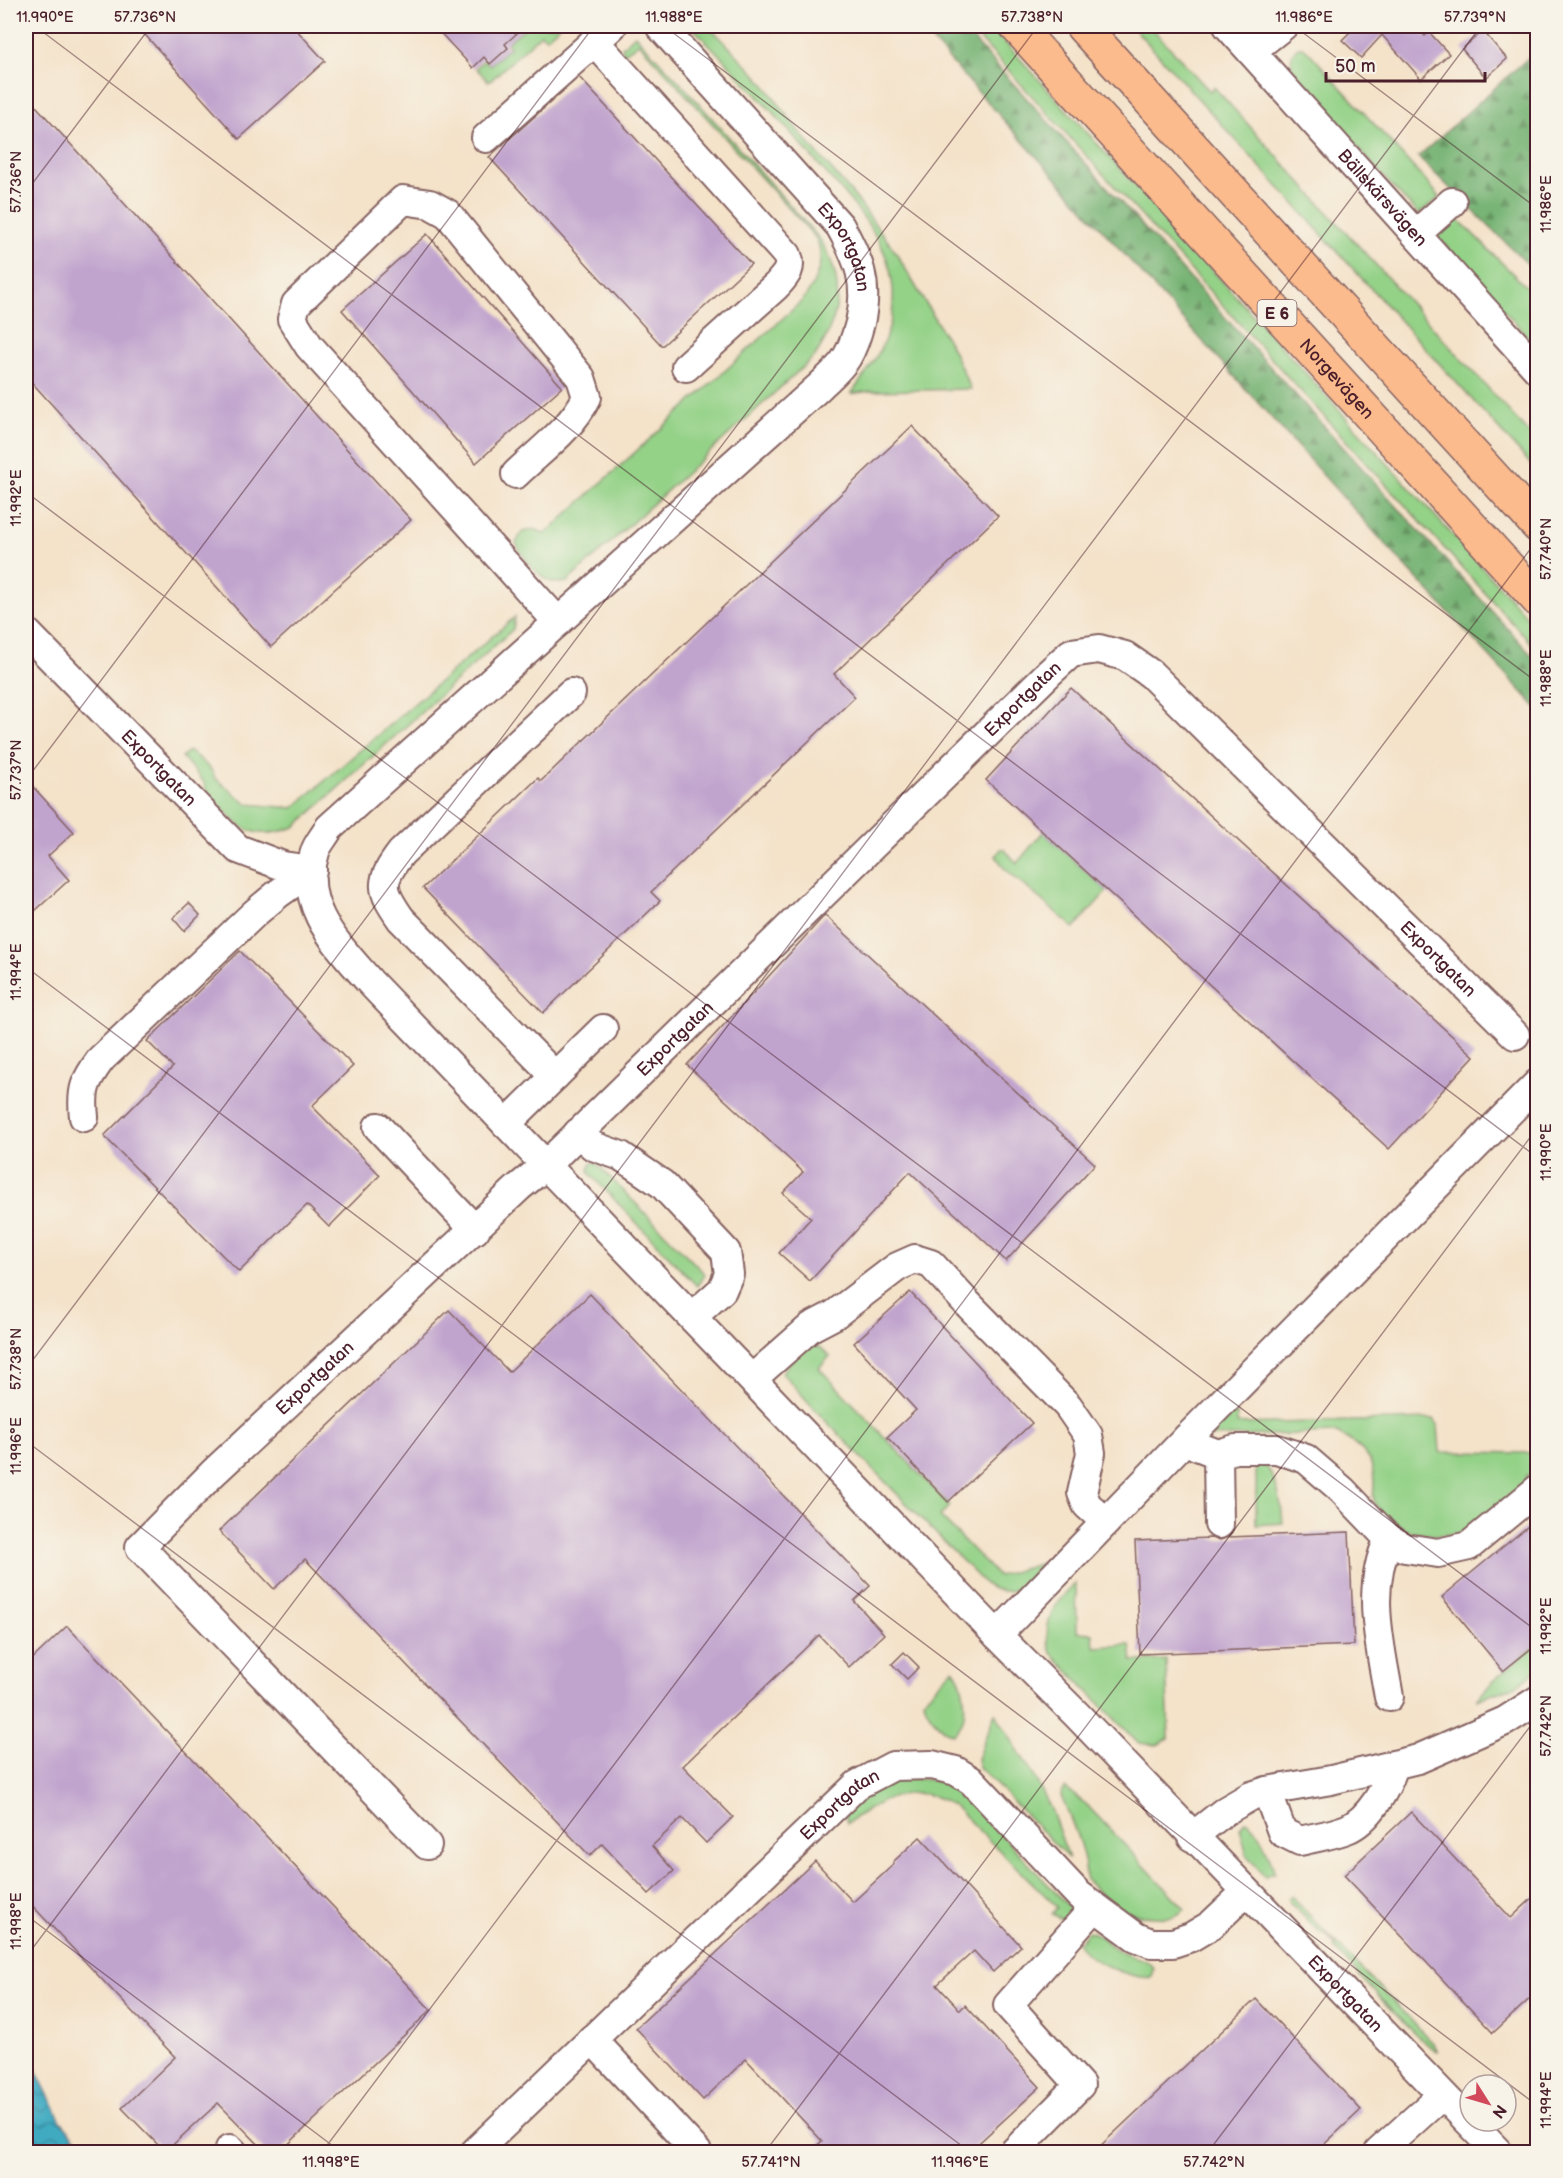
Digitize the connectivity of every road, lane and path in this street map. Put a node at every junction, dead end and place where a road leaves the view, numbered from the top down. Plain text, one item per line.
1 (660, 26) edge
2 (1016, 26) edge
3 (1082, 26) edge
4 (1228, 26) edge
5 (1283, 26) edge
6 (603, 33) edge
7 (1251, 51) junction
8 (486, 138) dead end
9 (1452, 202) dead end
10 (1416, 234) junction
11 (686, 367) dead end
12 (1538, 370) edge
13 (516, 474) dead end
14 (1538, 526) edge
15 (1538, 600) edge
16 (558, 622) junction
17 (26, 632) edge
18 (571, 693) dead end
19 (312, 870) junction
20 (603, 1029) dead end
21 (1515, 1035) dead end
22 (555, 1076) junction
23 (1538, 1083) edge
24 (84, 1117) dead end
25 (506, 1124) junction
26 (378, 1127) dead end
27 (578, 1133) junction
28 (546, 1165) junction
29 (475, 1230) junction
30 (692, 1317) junction
31 (752, 1379) junction
32 (1187, 1438) junction
33 (1218, 1454) junction
34 (1538, 1489) edge
35 (1106, 1522) junction
36 (1219, 1524) dead end
37 (1389, 1539) junction
38 (997, 1635) junction
39 (1389, 1697) dead end
40 (1538, 1700) edge
41 (1394, 1765) junction
42 (1267, 1791) junction
43 (1192, 1837) junction
44 (428, 1845) dead end
45 (1246, 1892) junction
46 (1095, 1907) junction
47 (592, 2039) junction
48 (1442, 2095) junction
49 (1395, 2147) edge
50 (475, 2152) edge
51 (697, 2152) edge
52 (1014, 2152) edge
53 (1498, 2152) edge

1 - 16 street, Exportgatan
2 - 15 highway, Norgevägen / E 6
3 - 14 highway, E 6
4 - 7 street, Bällskärsvägen
5 - 7 street
6 - 8 street
6 - 11 street
7 - 10 street, Bällskärsvägen
9 - 10 street
10 - 12 street, Bällskärsvägen
13 - 16 street
16 - 19 street, Exportgatan
17 - 19 street, Exportgatan
18 - 22 street
19 - 24 street
19 - 25 street, Exportgatan
20 - 22 street
21 - 27 street, Exportgatan
22 - 25 street
23 - 32 street
25 - 28 street, Exportgatan
26 - 29 street
27 - 28 street, Exportgatan
27 - 30 street
28 - 29 street, Exportgatan
28 - 30 street, Exportgatan
29 - 44 street, Exportgatan
30 - 31 street, Exportgatan
31 - 35 street
31 - 38 street, Exportgatan
32 - 33 street
32 - 35 street
33 - 36 street
33 - 37 street
34 - 37 street
35 - 38 street
37 - 39 street
38 - 43 street, Exportgatan
40 - 41 street
41 - 42 street
41 - 42 street
42 - 43 street
43 - 45 street, Exportgatan
45 - 46 street, Exportgatan
45 - 48 street, Exportgatan
46 - 47 street, Exportgatan
46 - 52 street
47 - 50 street, Exportgatan
47 - 51 street
48 - 49 street
48 - 53 street, Exportgatan

